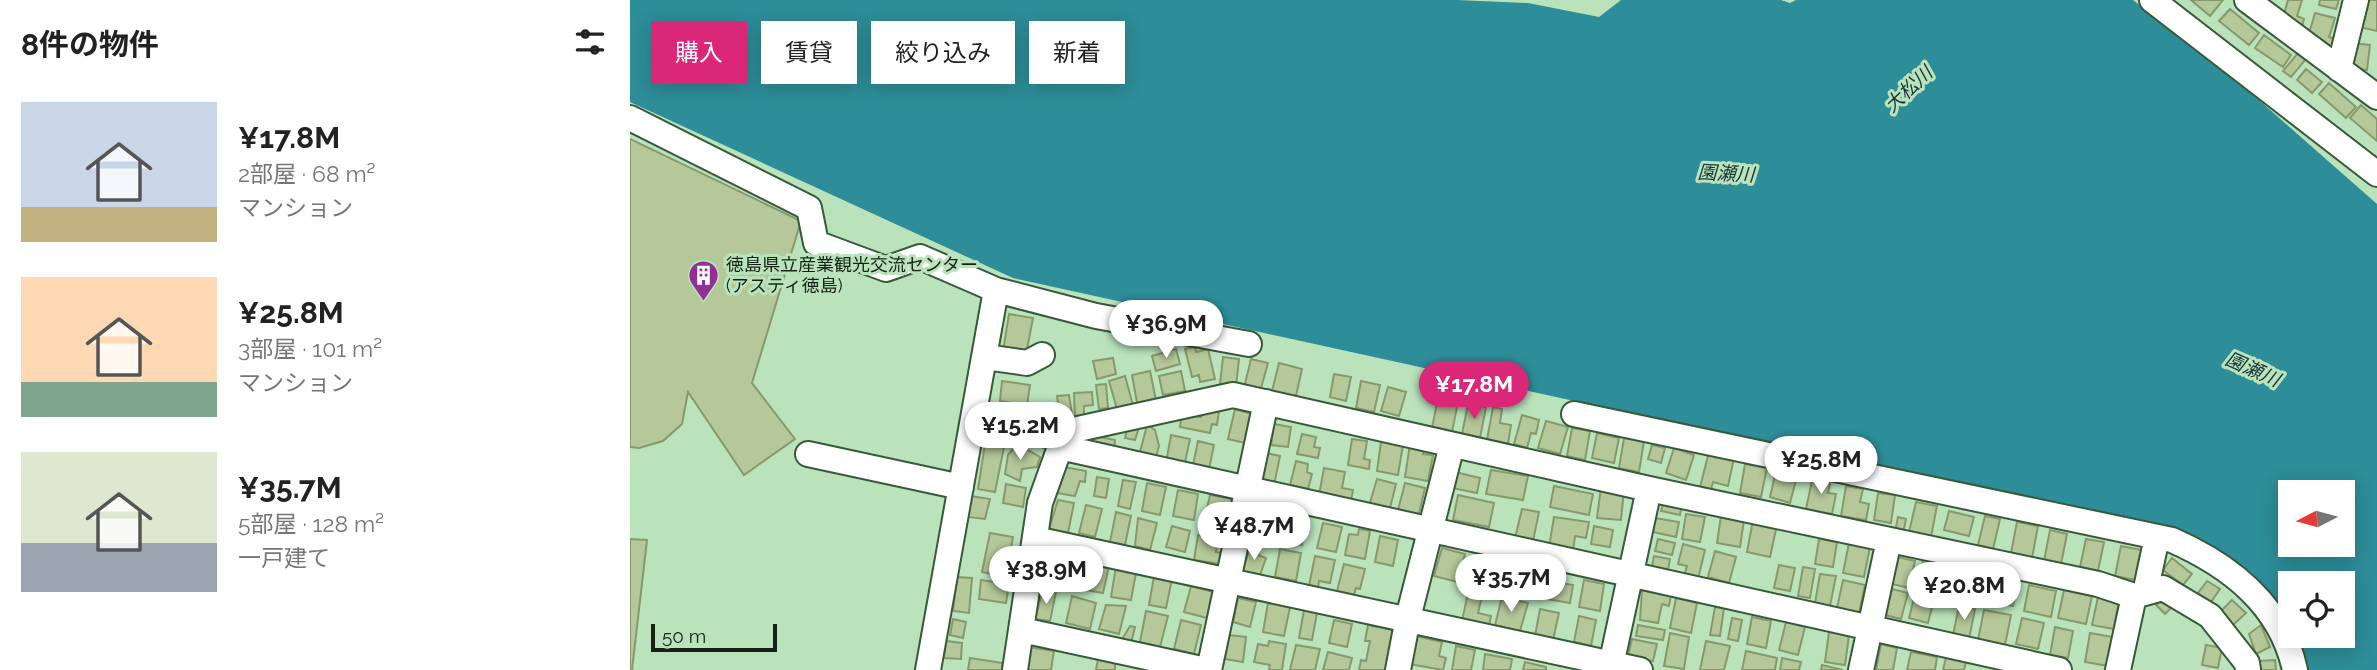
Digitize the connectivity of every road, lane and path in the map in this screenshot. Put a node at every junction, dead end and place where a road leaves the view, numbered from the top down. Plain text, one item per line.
1 (2152, 0) edge
2 (2247, 0) edge
3 (2356, 0) edge
4 (2339, 69) junction
5 (2377, 97) edge
6 (630, 118) edge
7 (2377, 174) edge
8 (996, 290) junction
9 (1249, 344) dead end
10 (1042, 355) dead end
11 (985, 357) junction
12 (1266, 402) junction
13 (1574, 414) dead end
14 (1452, 445) junction
15 (1060, 447) junction
16 (808, 454) dead end
17 (961, 487) junction
18 (1247, 489) junction
19 (1649, 489) junction
20 (1429, 531) junction
21 (2157, 537) junction
22 (1035, 539) junction
23 (1889, 540) junction
24 (1630, 574) junction
25 (1228, 579) junction
26 (2139, 594) junction
27 (1408, 618) junction
28 (1870, 629) junction
29 (1023, 630) junction
30 (1611, 667) edge
31 (928, 670) edge
32 (1015, 670) edge
33 (1207, 670) edge
34 (1398, 670) edge
35 (1640, 670) edge
36 (1861, 670) edge
37 (2059, 670) edge
38 (2118, 670) edge
39 (2248, 670) edge
40 (2295, 670) edge

1 - 7 street
2 - 4 street
3 - 4 street
4 - 5 street
6 - 8 street
8 - 9 street
8 - 11 street
10 - 11 street
11 - 17 street
12 - 14 street
12 - 15 street
12 - 18 street
13 - 21 street
14 - 19 street
14 - 20 street
15 - 18 street
15 - 22 street
16 - 17 street
17 - 31 street
18 - 20 street
18 - 25 street
19 - 23 street
19 - 24 street
20 - 24 street
20 - 27 street
21 - 26 street
21 - 40 street
22 - 25 street
22 - 29 street
23 - 26 street
23 - 28 street
24 - 28 street
24 - 30 street
25 - 27 street
25 - 33 street
26 - 38 street
26 - 39 street
27 - 30 street
27 - 34 street
28 - 36 street
28 - 37 street
29 - 32 street
29 - 33 street
30 - 35 street

